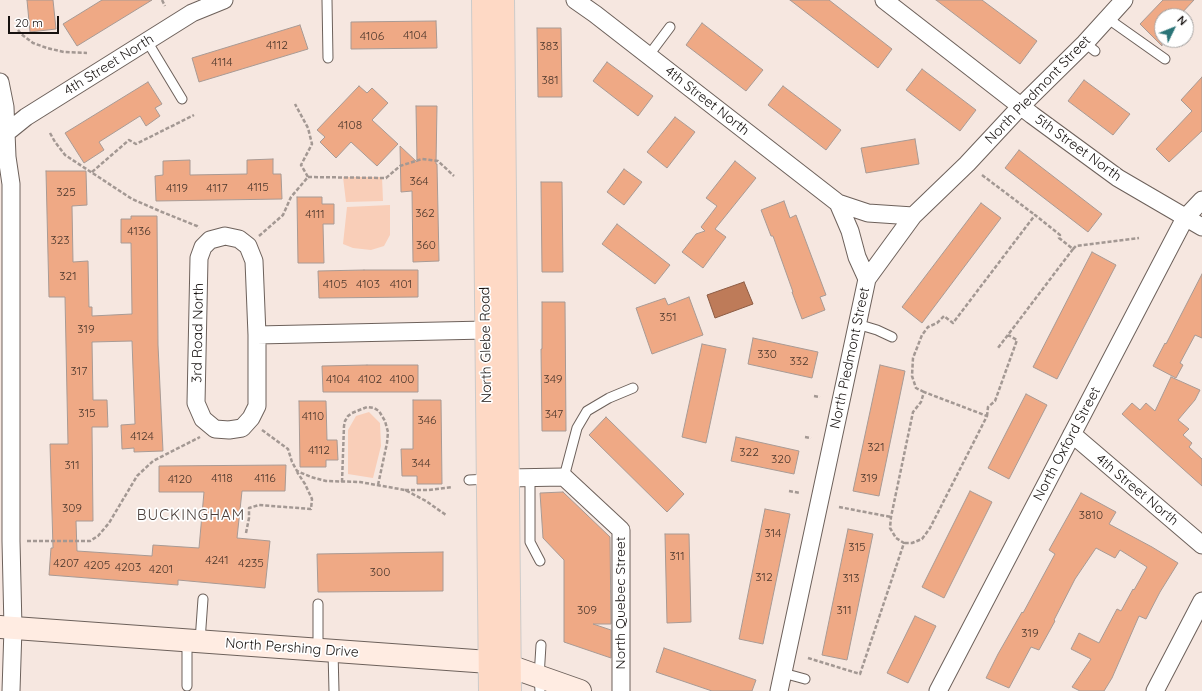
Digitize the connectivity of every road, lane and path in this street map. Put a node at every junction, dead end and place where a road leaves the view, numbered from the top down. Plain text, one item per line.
1 (162, 0) edge
2 (224, 0) edge
3 (327, 0) edge
4 (483, 0) edge
5 (504, 0) edge
6 (575, 0) edge
7 (884, 0) edge
8 (1121, 1) edge
9 (165, 6) dead end
10 (1107, 18) junction
11 (670, 27) dead end
12 (18, 30) dead end
13 (147, 41) junction
14 (87, 53) dead end
15 (649, 55) junction
16 (328, 58) dead end
17 (1165, 59) dead end
18 (0, 82) edge
19 (182, 99) dead end
20 (295, 104) dead end
21 (1021, 106) junction
22 (194, 115) dead end
23 (50, 133) dead end
24 (3, 136) edge
25 (92, 172) junction
26 (982, 175) dead end
27 (454, 176) dead end
28 (308, 177) junction
29 (1202, 200) edge
30 (838, 203) junction
31 (1035, 215) junction
32 (913, 216) junction
33 (1185, 218) junction
34 (1202, 227) edge
35 (201, 230) dead end
36 (256, 238) dead end
37 (1139, 238) dead end
38 (1073, 249) junction
39 (867, 279) junction
40 (858, 324) junction
41 (496, 330) junction
42 (257, 335) junction
43 (1008, 335) junction
44 (892, 337) dead end
45 (998, 348) dead end
46 (633, 388) dead end
47 (924, 392) junction
48 (814, 396) dead end
49 (820, 397) dead end
50 (987, 416) junction
51 (260, 428) dead end
52 (215, 429) junction
53 (1072, 434) junction
54 (805, 437) dead end
55 (811, 438) dead end
56 (297, 471) junction
57 (564, 477) junction
58 (530, 478) junction
59 (488, 479) junction
60 (342, 482) junction
61 (378, 486) junction
62 (452, 487) dead end
63 (405, 490) junction
64 (789, 491) dead end
65 (800, 493) dead end
66 (839, 507) dead end
67 (446, 515) dead end
68 (891, 517) junction
69 (246, 533) dead end
70 (11, 541) junction
71 (904, 543) junction
72 (1202, 545) edge
73 (540, 561) dead end
74 (203, 599) dead end
75 (1202, 601) edge
76 (318, 604) dead end
77 (6, 628) edge
78 (194, 641) junction
79 (541, 645) dead end
80 (325, 650) junction
81 (808, 658) dead end
82 (499, 664) junction
83 (783, 672) junction
84 (805, 679) dead end
85 (540, 684) edge
86 (187, 686) dead end
87 (11, 691) edge
88 (334, 691) edge
89 (490, 691) edge
90 (510, 691) edge
91 (580, 691) edge
92 (621, 691) edge
93 (779, 691) edge
94 (938, 691) edge
95 (1155, 691) edge

1 - 9 path
2 - 13 street, 4th Street North
3 - 16 lane
4 - 41 main road, North Glebe Road
5 - 41 main road, North Glebe Road
6 - 15 street, 4th Street North
7 - 21 street, 5th Street North
8 - 10 street, North Piedmont Street
10 - 17 lane
10 - 21 street, North Piedmont Street
11 - 15 lane
12 - 14 path
13 - 19 lane
13 - 24 street, 4th Street North
15 - 30 street, 4th Street North
18 - 24 street
20 - 28 path
21 - 32 street, North Piedmont Street
21 - 33 street, 5th Street North
22 - 25 path
23 - 25 path
24 - 70 street
25 - 35 path
26 - 31 path
27 - 28 path
28 - 36 path
29 - 33 street, North Oxford Street
30 - 32 street, 4th Street North
30 - 39 street, 4th Street North
31 - 38 path
31 - 47 path
32 - 39 street, North Piedmont Street
33 - 34 street, 5th Street North
33 - 53 street, North Oxford Street
37 - 38 path
38 - 43 path
39 - 40 street, North Piedmont Street
40 - 44 lane
40 - 83 street, North Piedmont Street
41 - 42 street
41 - 59 main road, North Glebe Road
42 - 52 street, 3rd Road North
42 - 52 street, 3rd Road North
43 - 45 path
43 - 50 path
46 - 57 lane
47 - 50 path
47 - 68 path
48 - 49 path
50 - 71 path
51 - 56 path
52 - 70 path
53 - 72 street, 4th Street North
53 - 94 street, North Oxford Street
54 - 55 path
56 - 60 path
56 - 69 path
57 - 58 street
57 - 92 street, North Quebec Street
58 - 59 street
58 - 73 lane
59 - 82 main road, North Glebe Road
60 - 61 path
60 - 61 path
61 - 63 path
62 - 63 path
63 - 67 path
64 - 65 path
66 - 68 path
68 - 71 path
70 - 77 street
71 - 81 path
74 - 78 lane
75 - 95 street
76 - 80 lane
77 - 78 street, North Pershing Drive
77 - 87 street
78 - 80 street, North Pershing Drive
78 - 86 lane
79 - 85 lane
80 - 82 street, North Pershing Drive
80 - 88 lane
82 - 85 street, North Pershing Drive
82 - 89 main road, North Glebe Road
82 - 90 main road, North Glebe Road
83 - 84 lane
83 - 93 street, North Piedmont Street
85 - 91 street, North Pershing Drive

